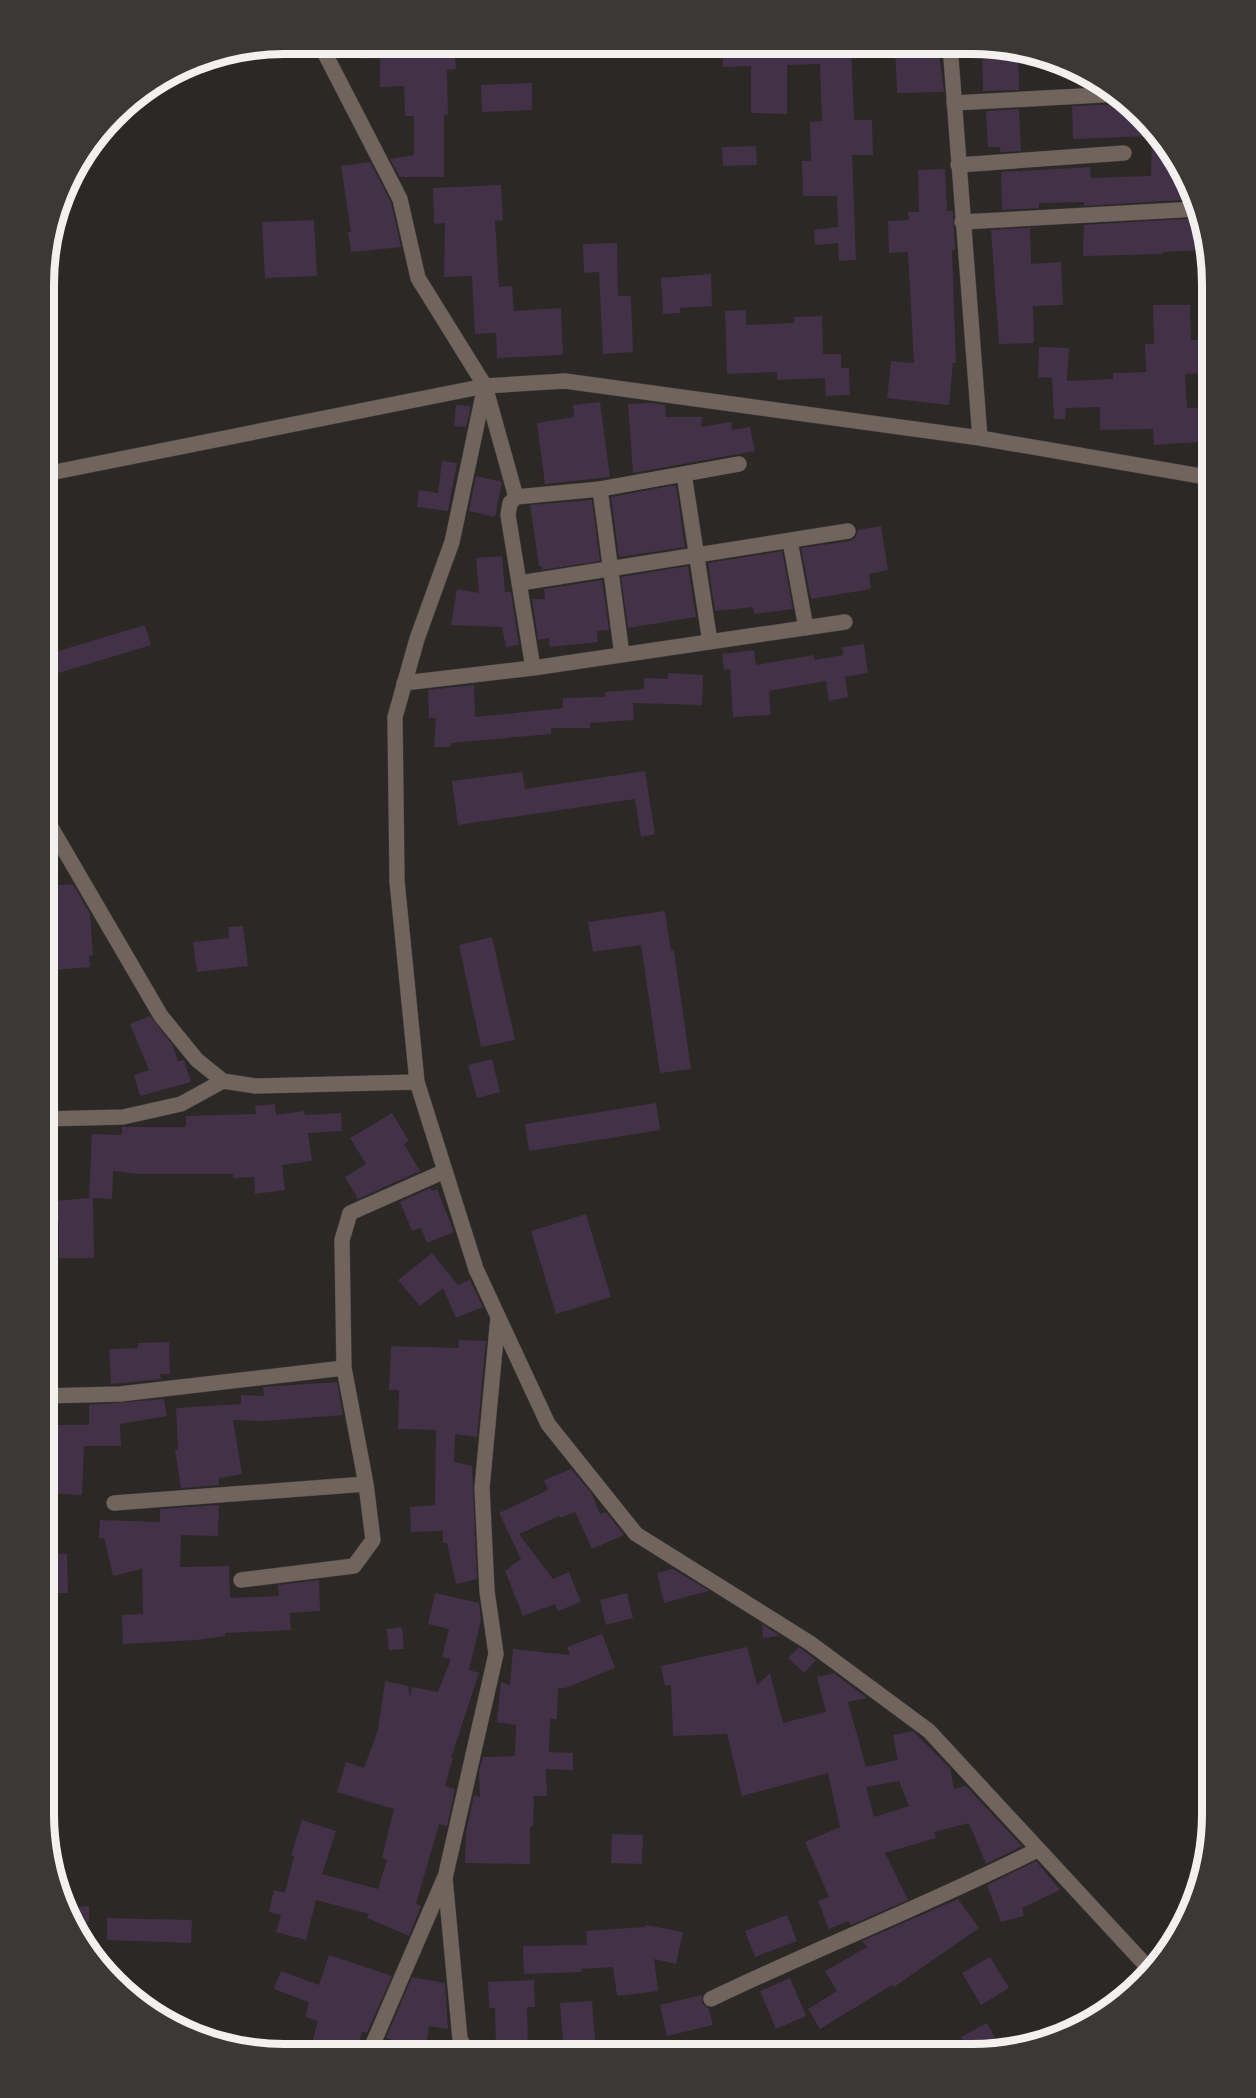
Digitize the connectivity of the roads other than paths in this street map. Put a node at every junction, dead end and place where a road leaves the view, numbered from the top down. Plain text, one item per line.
1 (325, 54) edge
2 (951, 54) edge
3 (1103, 95) edge
4 (954, 103) junction
5 (1124, 153) dead end
6 (958, 165) junction
7 (1190, 209) edge
8 (962, 222) junction
9 (485, 386) junction
10 (980, 438) junction
11 (739, 464) dead end
12 (54, 472) edge
13 (684, 474) junction
14 (1202, 476) edge
15 (600, 489) junction
16 (516, 497) junction
17 (848, 531) dead end
18 (790, 541) junction
19 (697, 557) junction
20 (611, 570) junction
21 (520, 583) junction
22 (845, 622) dead end
23 (806, 628) junction
24 (710, 642) junction
25 (622, 655) junction
26 (533, 668) junction
27 (404, 683) junction
28 (54, 832) edge
29 (224, 1081) junction
30 (417, 1082) junction
31 (54, 1119) edge
32 (445, 1171) junction
33 (498, 1317) junction
34 (344, 1368) junction
35 (54, 1396) edge
36 (366, 1484) junction
37 (114, 1503) dead end
38 (241, 1580) dead end
39 (1037, 1850) junction
40 (445, 1878) junction
41 (1146, 1965) edge
42 (711, 1999) dead end
43 (373, 2044) edge
44 (463, 2044) edge

1 - 9 street
2 - 4 street
3 - 4 street
4 - 6 street
5 - 6 street
6 - 8 street
7 - 8 street
8 - 10 street
9 - 10 street
9 - 12 street
9 - 16 street
9 - 27 street
10 - 14 street
11 - 13 street
13 - 15 street
13 - 19 street
15 - 16 street
15 - 20 street
16 - 21 street
17 - 18 street
18 - 19 street
18 - 23 street
19 - 20 street
19 - 24 street
20 - 21 street
20 - 25 street
21 - 26 street
22 - 23 street
23 - 24 street
24 - 25 street
25 - 26 street
26 - 27 street
27 - 30 street
28 - 29 street
29 - 30 street
29 - 31 street
30 - 32 street
32 - 33 street
32 - 34 street
33 - 39 street
33 - 40 street
34 - 35 street
34 - 36 street
36 - 37 street
36 - 38 street
39 - 41 street
39 - 42 street
40 - 43 street
40 - 44 street

